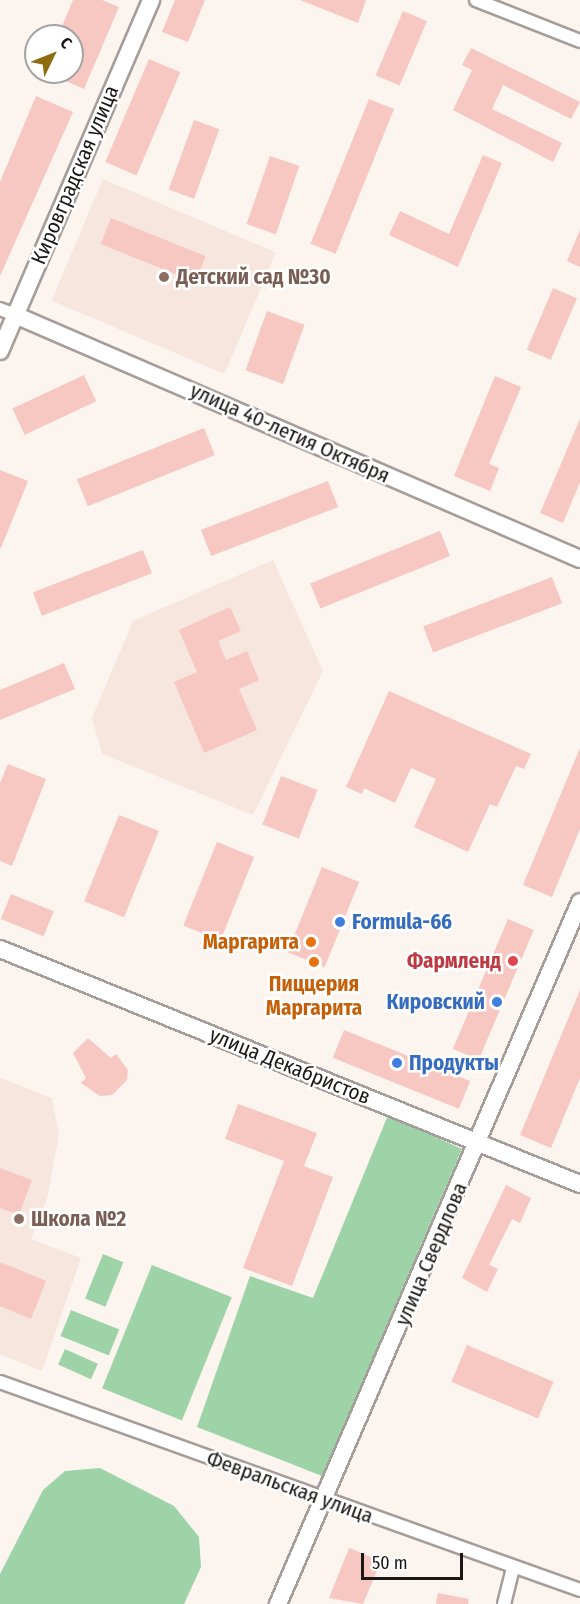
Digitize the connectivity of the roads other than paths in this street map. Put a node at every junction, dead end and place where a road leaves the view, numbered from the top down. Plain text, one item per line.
1 (151, 0) edge
2 (476, 0) edge
3 (580, 40) edge
4 (7, 312) edge
5 (0, 351) edge
6 (580, 559) edge
7 (580, 902) edge
8 (0, 949) edge
9 (480, 1140) junction
10 (580, 1184) edge
11 (0, 1382) edge
12 (325, 1500) junction
13 (513, 1568) junction
14 (580, 1590) edge
15 (278, 1604) edge
16 (504, 1604) edge

1 - 4 street, Кировградская улица
2 - 3 street
4 - 5 street, Кировградская улица
4 - 6 street, улица 40-летия Октября
7 - 9 street, улица Свердлова
8 - 9 street, улица Декабристов
9 - 10 street, улица Декабристов
9 - 12 street, улица Свердлова
11 - 12 street, Февральская улица
12 - 13 street, Февральская улица
12 - 15 street, улица Свердлова
13 - 14 street, Февральская улица
13 - 16 street

